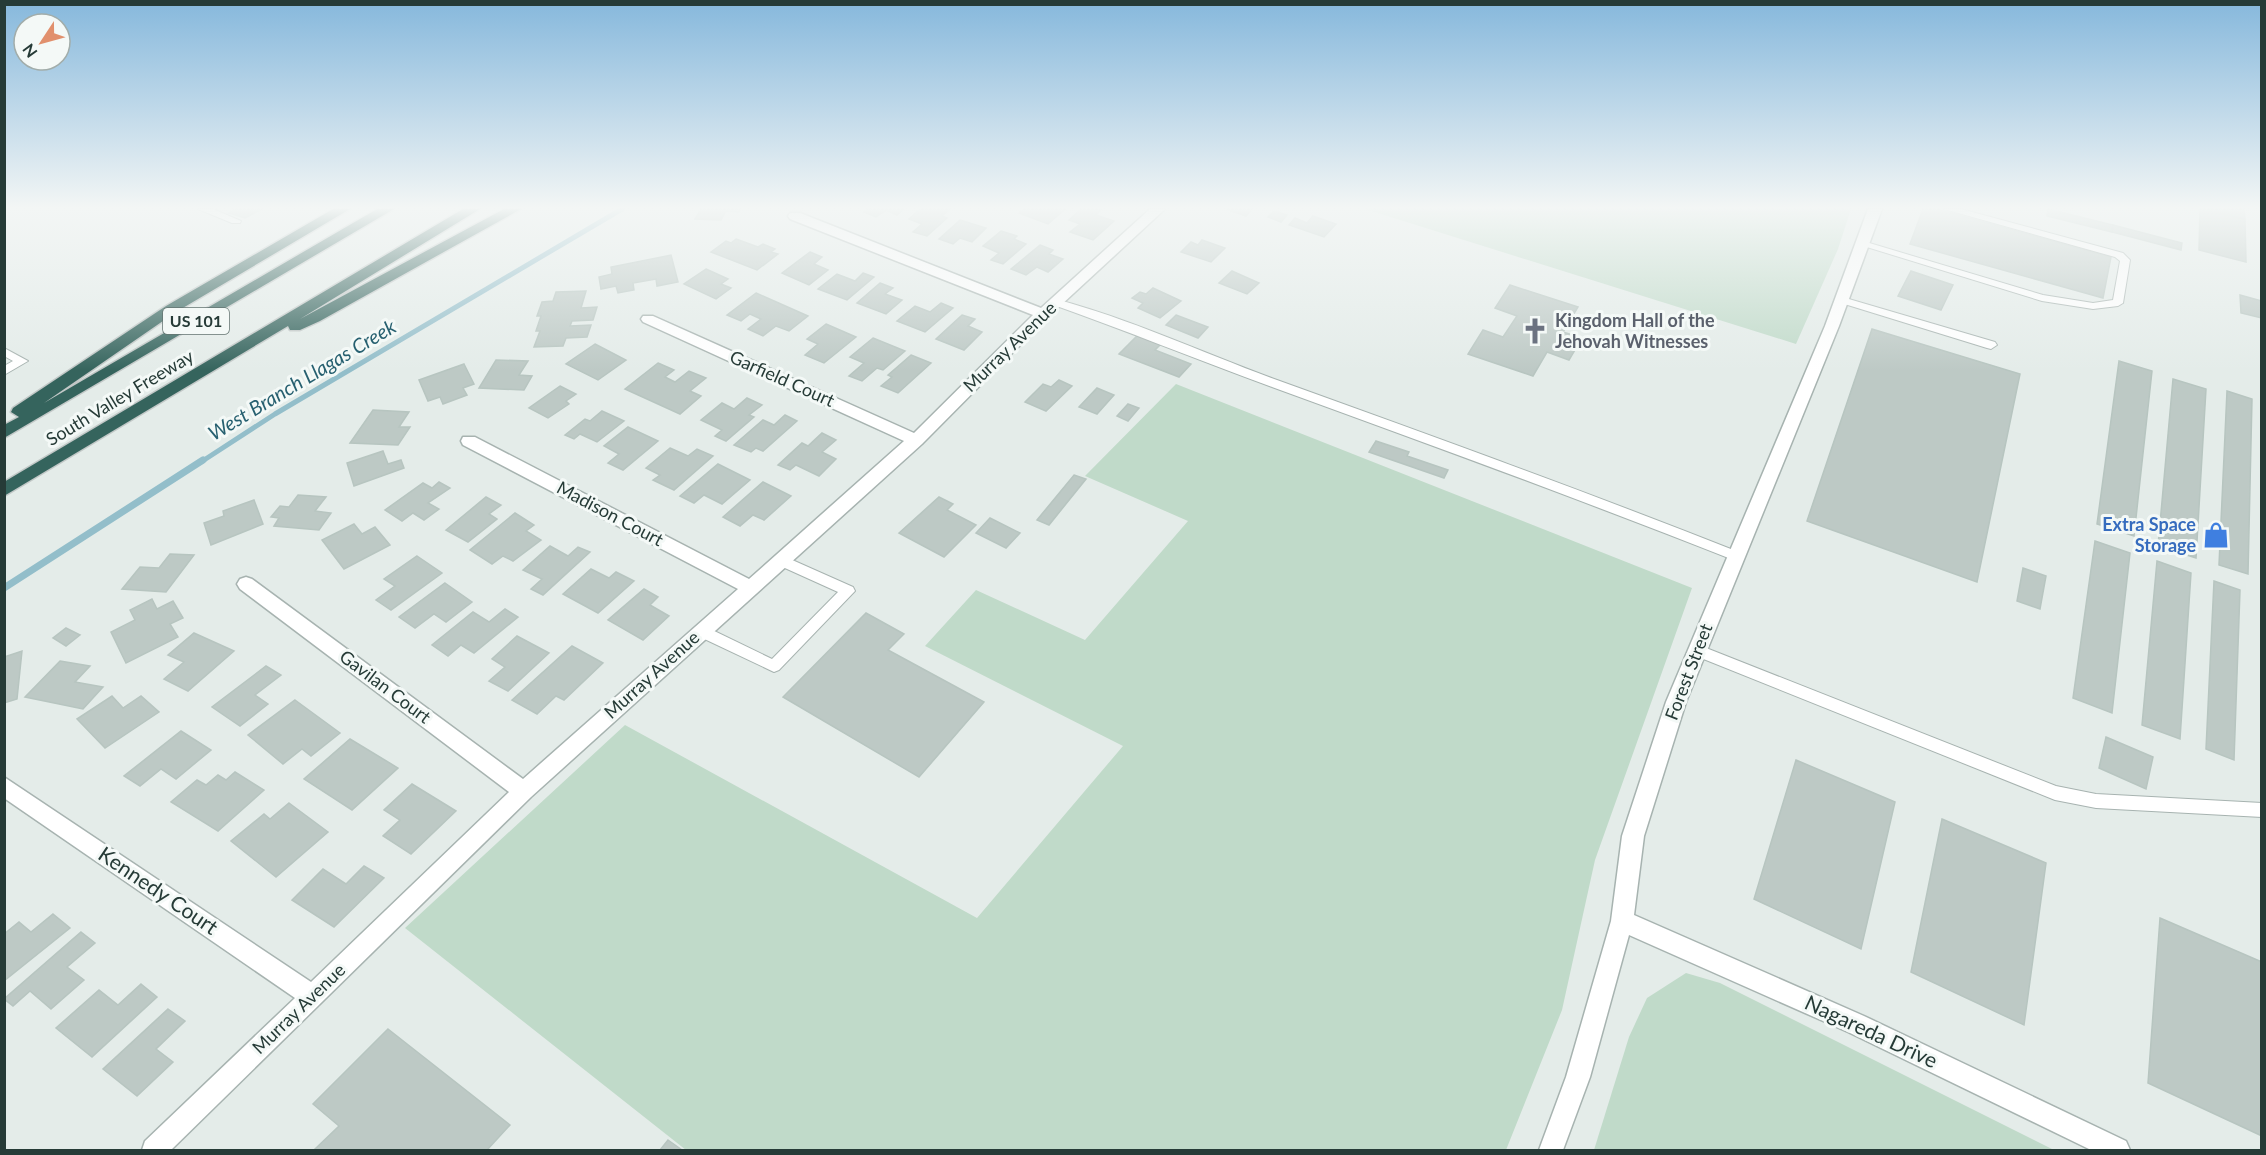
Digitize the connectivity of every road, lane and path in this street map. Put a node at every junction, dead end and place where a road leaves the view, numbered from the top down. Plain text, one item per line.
1 (250, 263) edge
2 (295, 263) edge
3 (383, 263) edge
4 (416, 263) edge
5 (924, 263) edge
6 (1099, 263) edge
7 (1855, 263) edge
8 (1925, 263) edge
9 (2125, 263) edge
10 (1842, 300) junction
11 (1049, 308) junction
12 (648, 319) dead end
13 (1991, 345) dead end
14 (4, 351) edge
15 (227, 356) junction
16 (4, 371) edge
17 (4, 422) edge
18 (4, 433) edge
19 (916, 440) junction
20 (469, 441) dead end
21 (4, 490) edge
22 (1736, 556) junction
23 (781, 560) junction
24 (246, 584) dead end
25 (750, 587) junction
26 (701, 631) junction
27 (1696, 650) junction
28 (4, 786) edge
29 (524, 791) junction
30 (2262, 810) edge
31 (1622, 921) junction
32 (312, 996) junction
33 (154, 1150) edge
34 (1551, 1150) edge
35 (2117, 1150) edge

1 - 17 highway
2 - 18 highway, South Valley Freeway / US 101
3 - 15 highway, South Valley Freeway / US 101
4 - 15 highway
5 - 11 street
6 - 11 street, Murray Avenue
7 - 10 street, Forest Street
8 - 9 lane
10 - 13 lane
10 - 22 street, Forest Street
11 - 19 street, Murray Avenue
11 - 22 lane
12 - 19 street, Garfield Court
14 - 16 lane
15 - 21 highway, South Valley Freeway / US 101
19 - 23 street, Murray Avenue
20 - 25 street, Madison Court
22 - 27 street, Forest Street
23 - 25 street, Murray Avenue
23 - 26 lane
24 - 29 street, Gavilan Court
25 - 26 street, Murray Avenue
26 - 29 street, Murray Avenue
27 - 30 lane
27 - 31 street, Forest Street
28 - 32 street, Kennedy Court
29 - 32 street, Murray Avenue
31 - 34 street, Forest Street
31 - 35 street, Nagareda Drive
32 - 33 street, Murray Avenue

